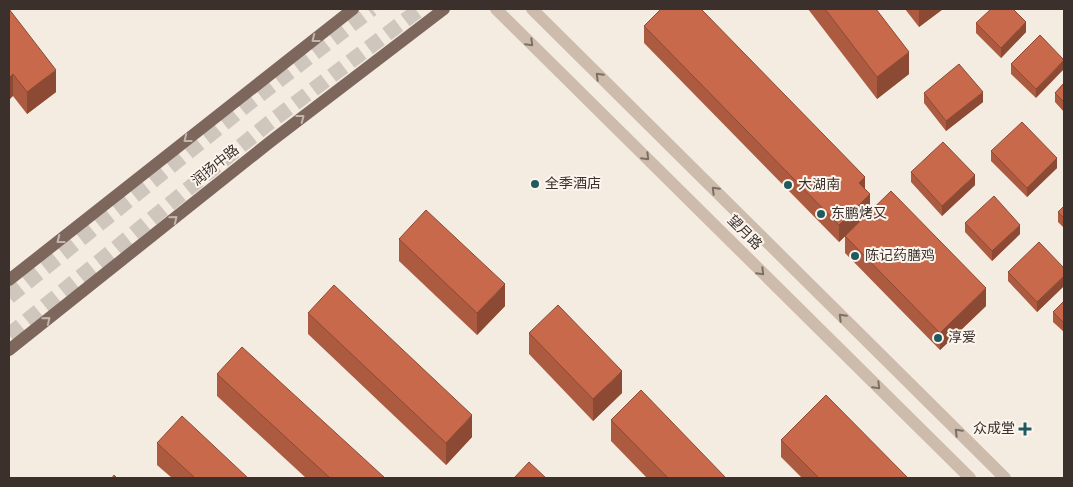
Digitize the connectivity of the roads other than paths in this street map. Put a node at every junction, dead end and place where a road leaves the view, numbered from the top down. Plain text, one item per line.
1 (353, 9) edge
2 (444, 9) edge
3 (496, 9) edge
4 (532, 9) edge
5 (9, 280) edge
6 (9, 350) edge
7 (970, 478) edge
8 (1005, 478) edge

1 -> 5 main road
6 -> 2 main road, 润扬中路
3 -> 7 street, 望月路
8 -> 4 street, 望月路

